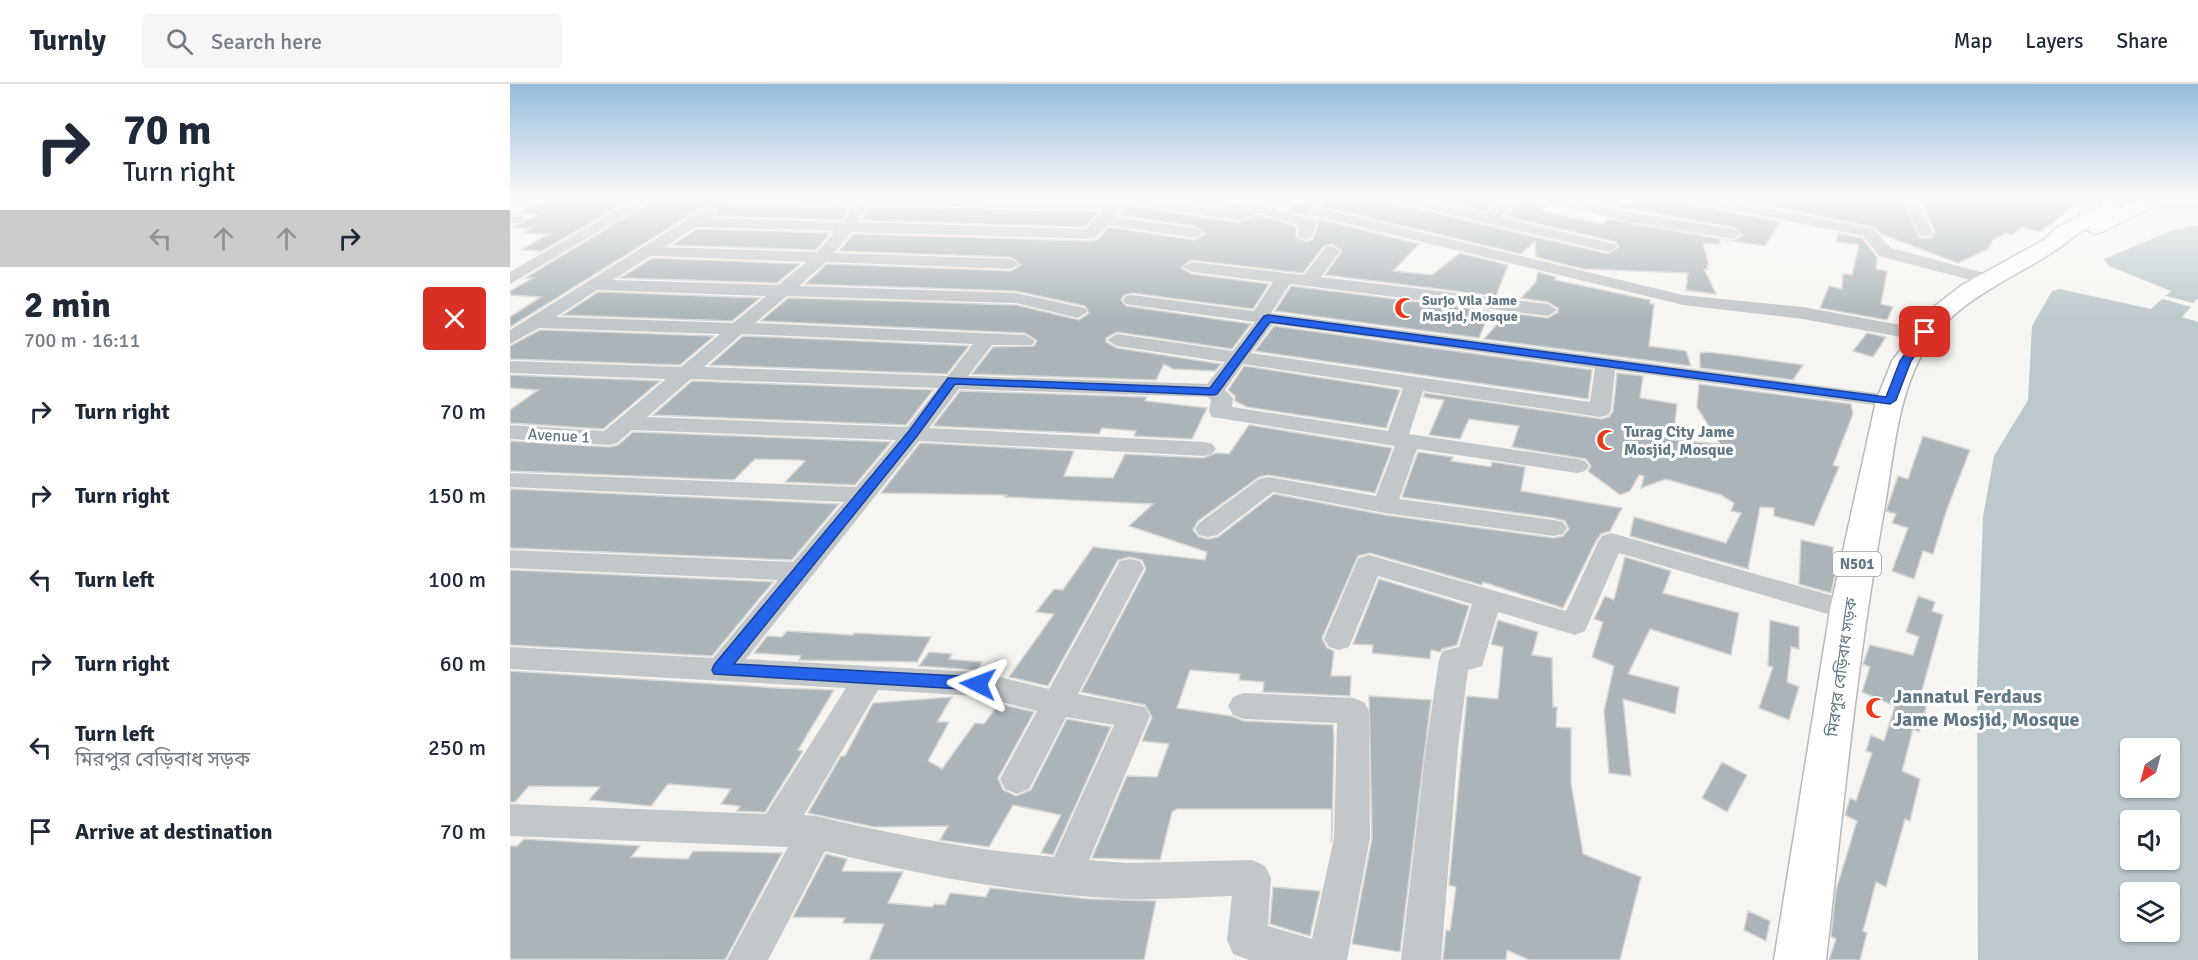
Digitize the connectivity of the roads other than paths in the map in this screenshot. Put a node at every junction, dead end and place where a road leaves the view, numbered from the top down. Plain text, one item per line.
1 (580, 238) edge
2 (668, 238) edge
3 (838, 238) edge
4 (1426, 238) edge
5 (1462, 238) edge
6 (1570, 238) edge
7 (1615, 238) edge
8 (1873, 238) edge
9 (2057, 238) edge
10 (2071, 238) edge
11 (1454, 244) junction
12 (2051, 244) junction
13 (1609, 247) junction
14 (1332, 250) dead end
15 (647, 251) junction
16 (821, 258) junction
17 (1011, 264) dead end
18 (1192, 267) dead end
19 (1584, 276) junction
20 (510, 279) edge
21 (1284, 279) junction
22 (1986, 279) junction
23 (1308, 282) junction
24 (593, 285) junction
25 (785, 290) junction
26 (1132, 300) dead end
27 (1548, 310) dead end
28 (1078, 312) dead end
29 (1263, 317) junction
30 (536, 322) junction
31 (742, 328) junction
32 (1922, 335) junction
33 (510, 338) edge
34 (986, 340) junction
35 (1117, 340) dead end
36 (1025, 341) dead end
37 (1238, 358) junction
38 (1606, 363) junction
39 (510, 367) edge
40 (689, 372) junction
41 (952, 381) junction
42 (1415, 384) junction
43 (1213, 392) junction
44 (1890, 400) junction
45 (627, 423) junction
46 (510, 432) edge
47 (913, 434) junction
48 (1402, 441) junction
49 (1204, 449) dead end
50 (1577, 466) dead end
51 (510, 480) edge
52 (861, 495) junction
53 (1384, 505) junction
54 (1554, 528) dead end
55 (1208, 529) dead end
56 (510, 559) edge
57 (1130, 568) dead end
58 (798, 572) junction
59 (1487, 600) junction
60 (1848, 610) junction
61 (1340, 639) dead end
62 (510, 658) edge
63 (720, 670) junction
64 (869, 678) junction
65 (1057, 703) junction
66 (1244, 705) dead end
67 (1017, 779) dead end
68 (510, 820) edge
69 (775, 831) junction
70 (816, 832) junction
71 (1064, 876) junction
72 (747, 960) edge
73 (1317, 960) edge
74 (1328, 960) edge
75 (1421, 960) edge
76 (1800, 960) edge

1 - 20 street
2 - 15 street
3 - 16 street
4 - 11 street
5 - 11 street
6 - 13 street
7 - 13 street
8 - 22 street
9 - 12 highway, মিরপুর বেড়িবাধ সড়ক / N501
10 - 12 highway, N501
11 - 19 street
12 - 22 highway, মিরপুর বেড়িবাধ সড়ক / N501
13 - 19 street
14 - 23 street
15 - 16 street
15 - 24 street
16 - 17 street
16 - 25 street
18 - 21 street
19 - 32 street
21 - 23 street
21 - 29 street
22 - 32 highway, মিরপুর বেড়িবাধ সড়ক / N501
23 - 27 street
24 - 25 street
24 - 30 street
25 - 28 street
25 - 31 street
26 - 29 street
29 - 37 street
29 - 38 street
30 - 31 street
30 - 33 street
31 - 34 street
31 - 40 street
32 - 44 highway, মিরপুর বেড়িবাধ সড়ক / N501
34 - 36 street
34 - 41 street
35 - 37 street
37 - 42 street
37 - 43 street
38 - 42 street
38 - 44 street
39 - 40 street
40 - 41 street
40 - 45 street
41 - 43 street
41 - 47 street
42 - 48 street
43 - 48 street
44 - 60 highway, মিরপুর বেড়িবাধ সড়ক / N501
45 - 46 street, Avenue 1
45 - 47 street
47 - 49 street
47 - 52 street
48 - 50 street
48 - 53 street
51 - 52 street
52 - 58 street
53 - 54 street
53 - 55 street
56 - 58 street
57 - 65 street
58 - 63 street
59 - 60 street
59 - 61 street
59 - 75 street
60 - 76 highway, মিরপুর বেড়িবাধ সড়ক / N501
62 - 63 street
63 - 64 street
64 - 65 street
64 - 69 street
65 - 67 street
65 - 71 street
66 - 74 street
68 - 69 street
69 - 70 street
70 - 71 street
70 - 72 street
71 - 73 street

